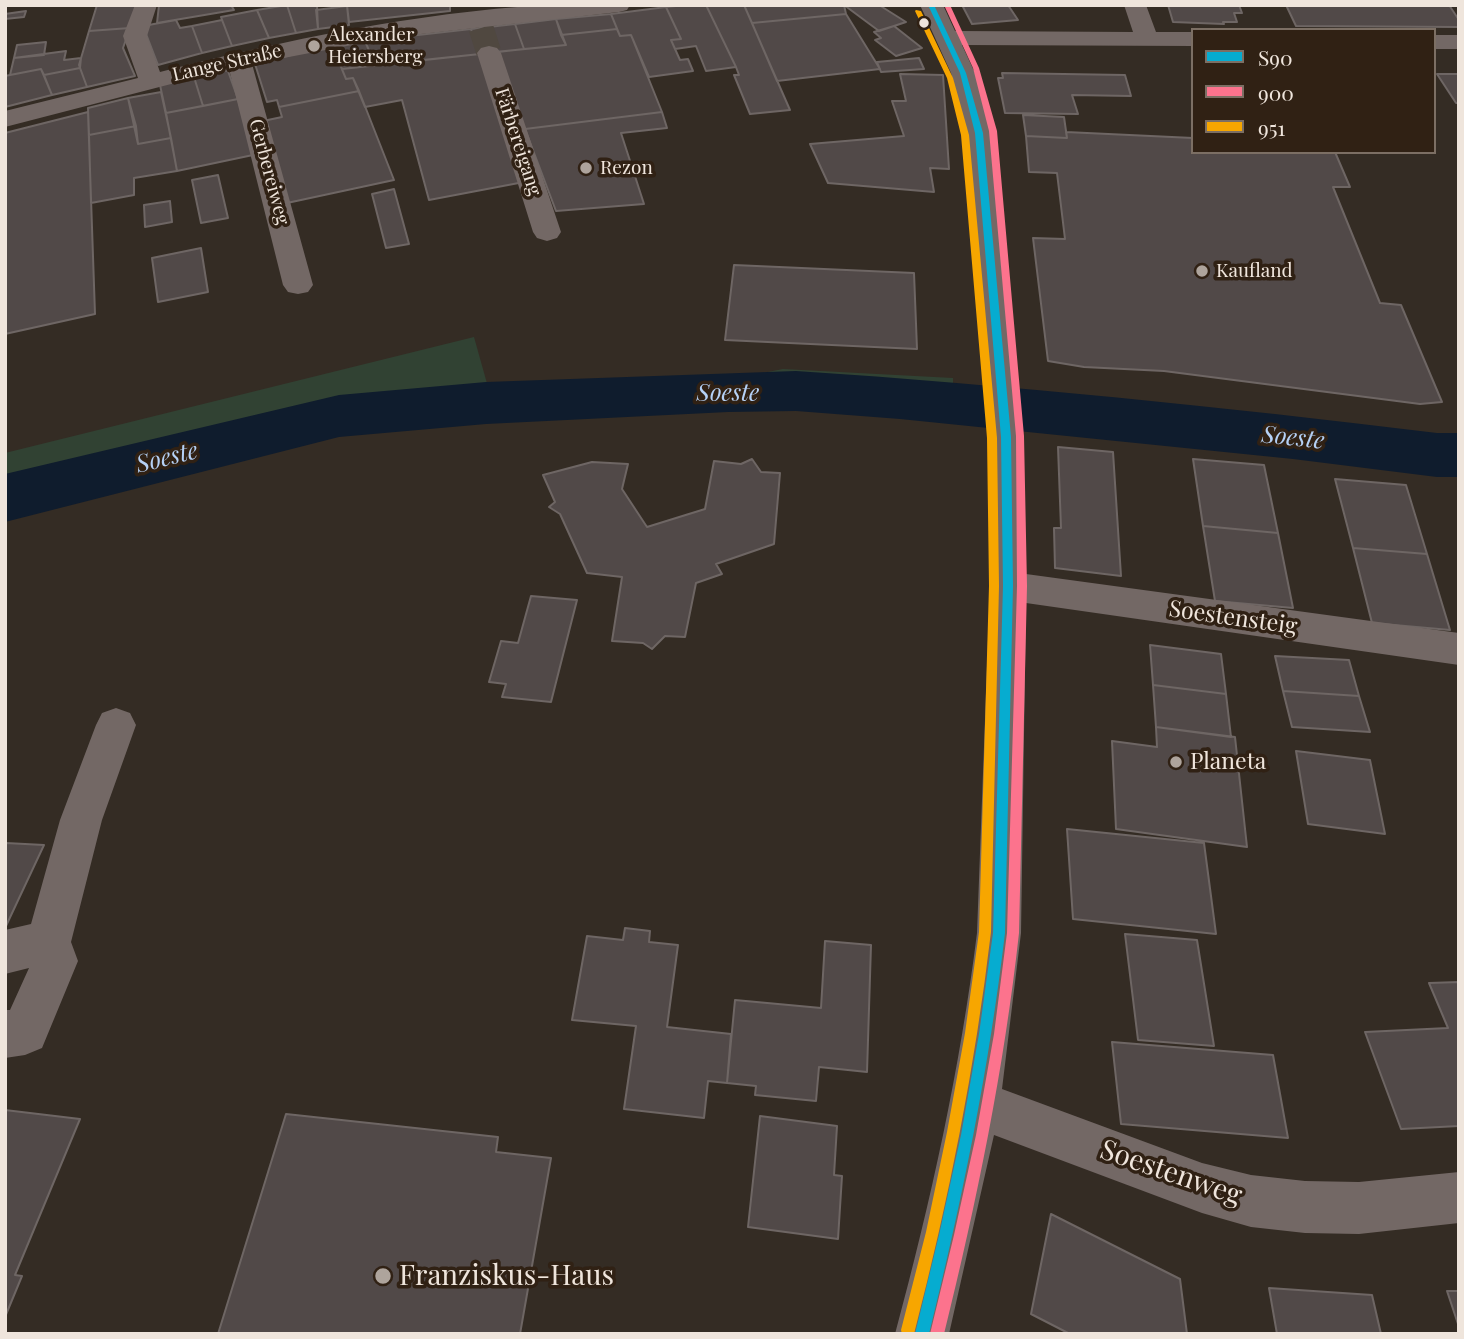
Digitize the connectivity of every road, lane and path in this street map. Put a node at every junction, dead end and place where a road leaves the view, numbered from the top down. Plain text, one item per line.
1 (146, 5) edge
2 (619, 5) edge
3 (931, 5) edge
4 (1135, 5) edge
5 (472, 26) edge
6 (947, 38) junction
7 (1191, 40) edge
8 (1436, 42) edge
9 (1459, 42) edge
10 (1153, 46) junction
11 (239, 60) junction
12 (151, 81) junction
13 (5, 118) edge
14 (547, 232) dead end
15 (298, 285) dead end
16 (1008, 586) junction
17 (1459, 649) edge
18 (116, 725) dead end
19 (49, 942) junction
20 (5, 952) edge
21 (15, 1033) edge
22 (974, 1103) junction
23 (1459, 1197) edge
24 (922, 1334) edge

1 - 12 street
2 - 5 street, Lange Straße
3 - 6 street
4 - 10 street
5 - 11 street, Lange Straße
5 - 14 street, Färbereigang
6 - 10 street
6 - 16 street
7 - 10 street
8 - 9 street
11 - 12 street, Lange Straße
11 - 15 street, Gerbereiweg
12 - 13 street, Lange Straße
16 - 17 street, Soestensteig
16 - 22 street
18 - 19 street
19 - 20 street
19 - 21 street
22 - 23 street, Soestenweg
22 - 24 street

